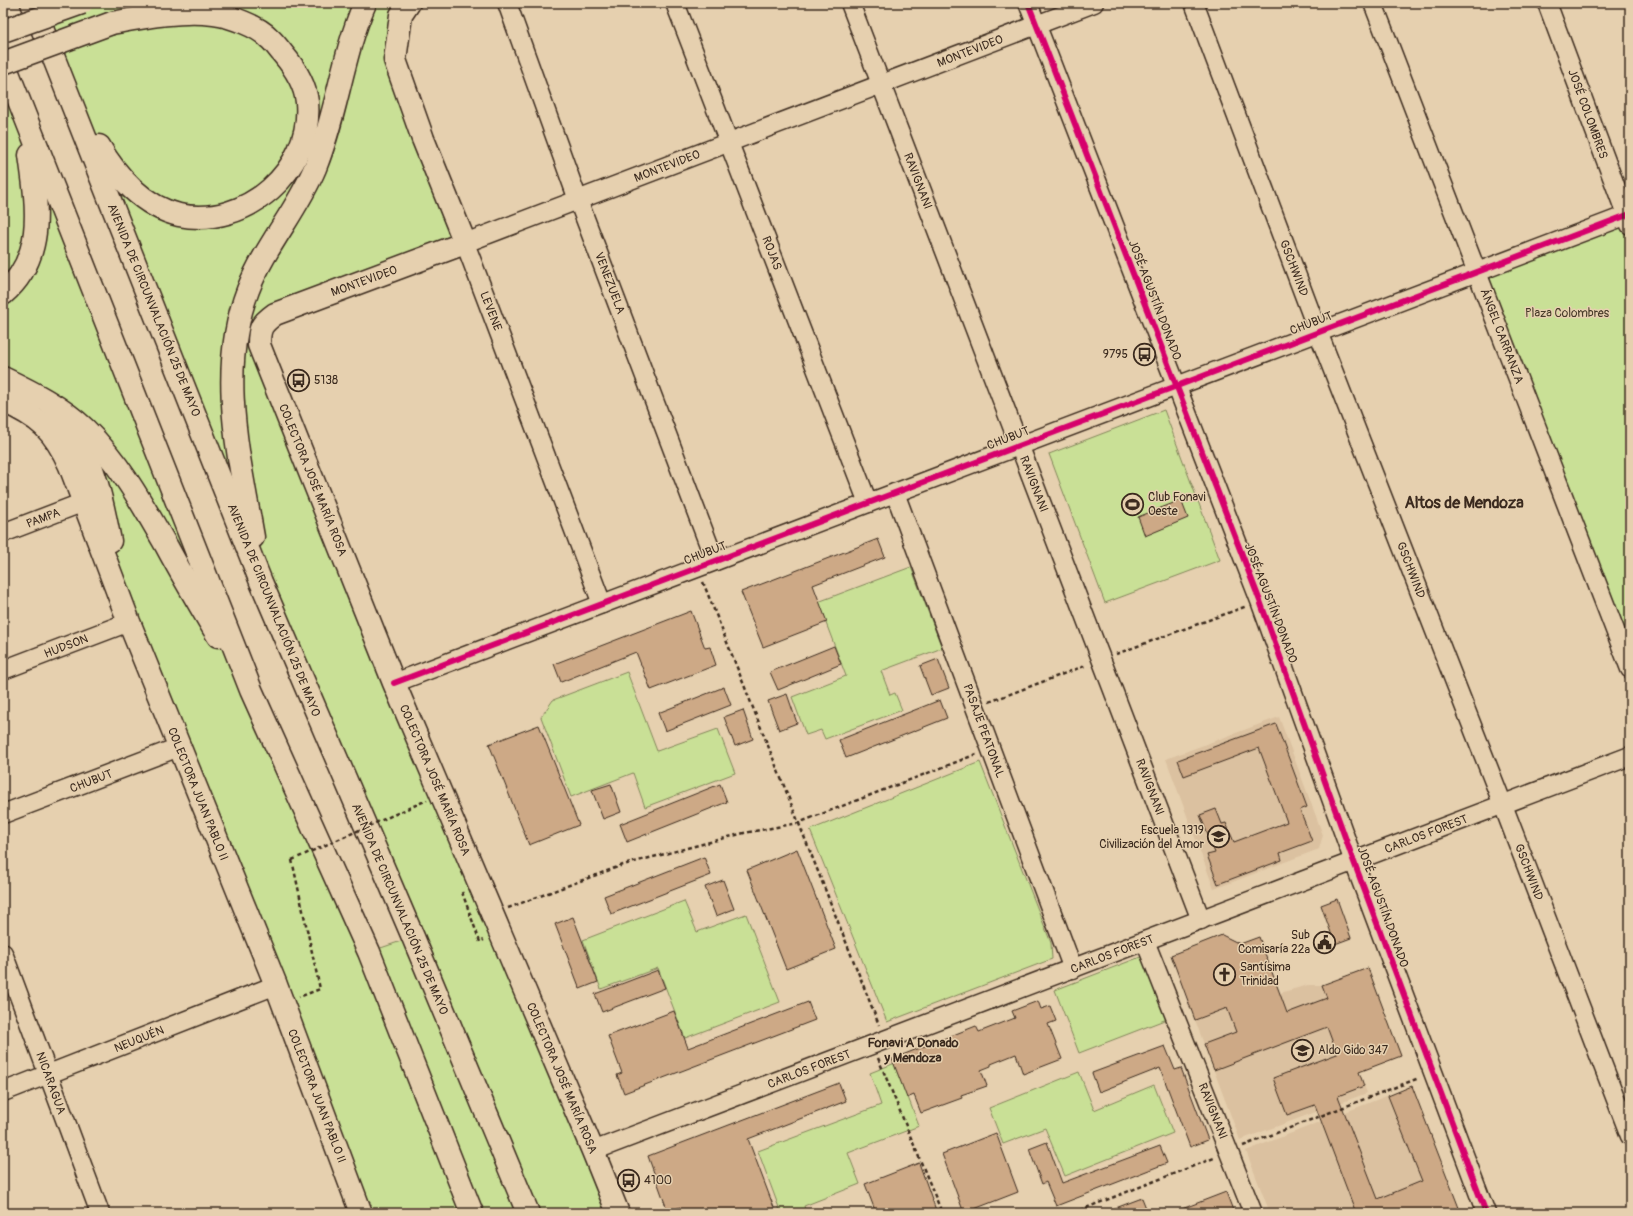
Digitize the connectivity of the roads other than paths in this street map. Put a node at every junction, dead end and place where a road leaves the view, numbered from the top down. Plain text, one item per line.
1 (32, 3) edge
2 (82, 3) edge
3 (161, 3) edge
4 (365, 3) edge
5 (507, 3) edge
6 (675, 3) edge
7 (850, 3) edge
8 (1028, 3) edge
9 (1094, 3) edge
10 (1194, 3) edge
11 (1373, 3) edge
12 (1547, 3) edge
13 (405, 9) edge
14 (112, 23) junction
15 (1036, 25) junction
16 (3, 31) edge
17 (3, 60) edge
18 (3, 63) edge
19 (881, 84) junction
20 (71, 100) junction
21 (26, 120) junction
22 (729, 142) junction
23 (578, 200) junction
24 (1629, 218) edge
25 (465, 243) junction
26 (1477, 272) junction
27 (3, 294) edge
28 (1318, 332) junction
29 (259, 345) joint
30 (3, 378) edge
31 (1177, 386) junction
32 (38, 395) junction
33 (3, 401) edge
34 (1019, 446) junction
35 (895, 493) junction
36 (84, 502) junction
37 (868, 503) junction
38 (3, 533) edge
39 (715, 561) junction
40 (261, 582) junction
41 (120, 600) junction
42 (602, 604) junction
43 (129, 622) junction
44 (1630, 669) edge
45 (3, 670) edge
46 (394, 683) junction
47 (251, 690) junction
48 (179, 747) junction
49 (1630, 756) edge
50 (1503, 805) junction
51 (3, 814) edge
52 (1354, 862) junction
53 (1201, 920) junction
54 (1145, 942) junction
55 (3, 953) edge
56 (1073, 969) junction
57 (279, 994) junction
58 (48, 1075) junction
59 (3, 1092) edge
60 (1630, 1136) edge
61 (593, 1151) junction
62 (100, 1213) edge
63 (361, 1213) edge
64 (472, 1213) edge
65 (528, 1213) edge
66 (618, 1213) edge
67 (1253, 1213) edge
68 (1486, 1213) edge

1 - 20 main road, AVENIDA DE CIRCUNVALACIÓN 25 DE MAYO
2 - 16 main road, bridge
3 - 14 main road
4 - 40 main road
5 - 23 street, VENEZUELA
6 - 22 street, ROJAS
7 - 19 street, RAVIGNANI
8 - 15 street, JOSÉ AGUSTÍN DONADO
9 - 15 street, MONTEVIDEO
10 - 28 street, GSCHWIND
11 - 26 street, ÁNGEL CARRANZA
12 - 24 street, JOSÉ COLOMBRES
13 - 25 main road, LEVENE
14 - 18 main road, bridge
14 - 20 main road
15 - 19 street, MONTEVIDEO
15 - 31 street, JOSÉ AGUSTÍN DONADO
17 - 21 main road
19 - 22 street, MONTEVIDEO
19 - 34 street, RAVIGNANI
20 - 40 main road, AVENIDA DE CIRCUNVALACIÓN 25 DE MAYO
21 - 27 main road
21 - 47 main road
22 - 23 street, MONTEVIDEO
22 - 37 street, ROJAS
23 - 25 street, MONTEVIDEO
23 - 39 street, VENEZUELA
24 - 26 street, CHUBUT
25 - 29 main road, MONTEVIDEO
25 - 42 street, LEVENE
26 - 28 street, CHUBUT
26 - 44 street, ÁNGEL CARRANZA
28 - 31 street, CHUBUT
28 - 50 street, GSCHWIND
29 - 46 main road, COLECTORA JOSÉ MARÍA ROSA
30 - 32 main road
31 - 34 street, CHUBUT
31 - 52 street, JOSÉ AGUSTÍN DONADO
32 - 41 main road
32 - 47 main road
33 - 36 main road, COLECTORA JUAN PABLO II
34 - 35 street, CHUBUT
34 - 53 street, RAVIGNANI
35 - 37 street, CHUBUT
35 - 56 street, PASAJE PEATONAL
36 - 38 street, PAMPA
36 - 41 main road, COLECTORA JUAN PABLO II
37 - 39 street, CHUBUT
39 - 42 street, CHUBUT
40 - 65 main road, AVENIDA DE CIRCUNVALACIÓN 25 DE MAYO
41 - 43 main road, COLECTORA JUAN PABLO II
42 - 46 street, CHUBUT
43 - 45 street, HUDSON
43 - 48 main road, COLECTORA JUAN PABLO II
46 - 61 main road, COLECTORA JOSÉ MARÍA ROSA
47 - 64 main road
48 - 51 street, CHUBUT
48 - 57 main road, COLECTORA JUAN PABLO II
49 - 50 street, CARLOS FOREST
50 - 52 street, CARLOS FOREST
50 - 60 street, GSCHWIND
52 - 53 street, CARLOS FOREST
52 - 68 street, JOSÉ AGUSTÍN DONADO
53 - 54 street, CARLOS FOREST
54 - 56 street, CARLOS FOREST
54 - 67 street, RAVIGNANI
55 - 58 street, NICARAGUA
56 - 61 street, CARLOS FOREST
57 - 58 street, NEUQUÉN
57 - 63 main road, COLECTORA JUAN PABLO II
58 - 59 street, NEUQUÉN
58 - 62 street, NICARAGUA
61 - 66 main road, COLECTORA JOSÉ MARÍA ROSA

